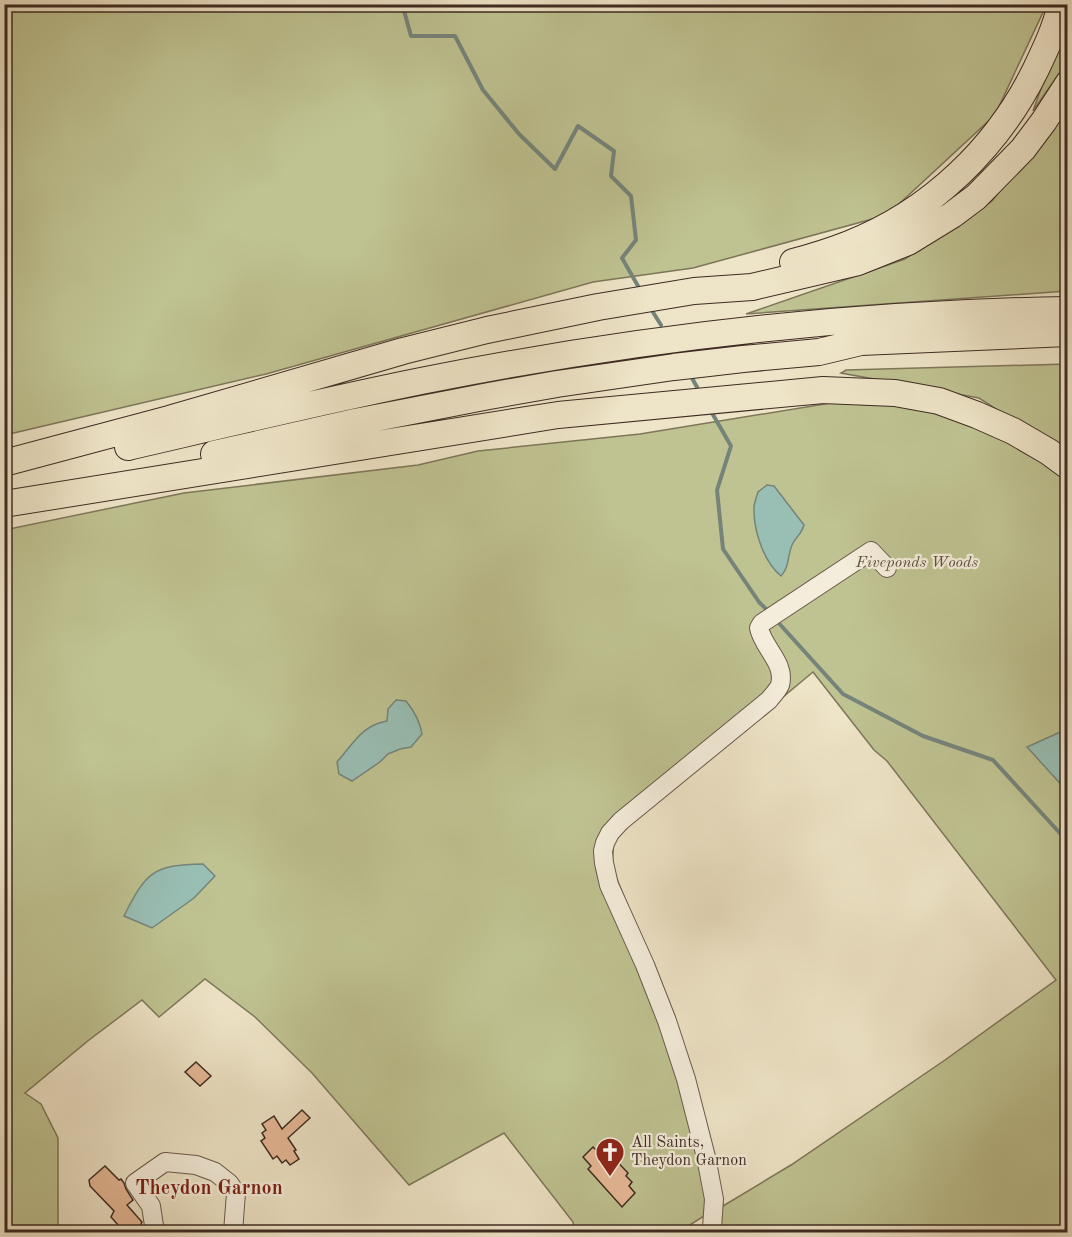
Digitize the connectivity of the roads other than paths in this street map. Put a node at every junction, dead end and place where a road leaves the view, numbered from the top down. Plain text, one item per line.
1 (1061, 4) edge
2 (1068, 84) edge
3 (694, 291) junction
4 (1068, 310) edge
5 (1068, 333) edge
6 (1068, 350) edge
7 (819, 352) junction
8 (4, 463) edge
9 (1068, 466) edge
10 (4, 475) edge
11 (4, 503) edge
12 (886, 568) dead end
13 (155, 1233) edge
14 (233, 1233) edge
15 (709, 1233) edge

1 - 3 highway
2 - 3 highway
3 - 8 highway
4 - 10 highway
5 - 7 highway
6 - 7 highway
7 - 11 highway
9 - 11 highway
12 - 15 lane
13 - 14 lane

